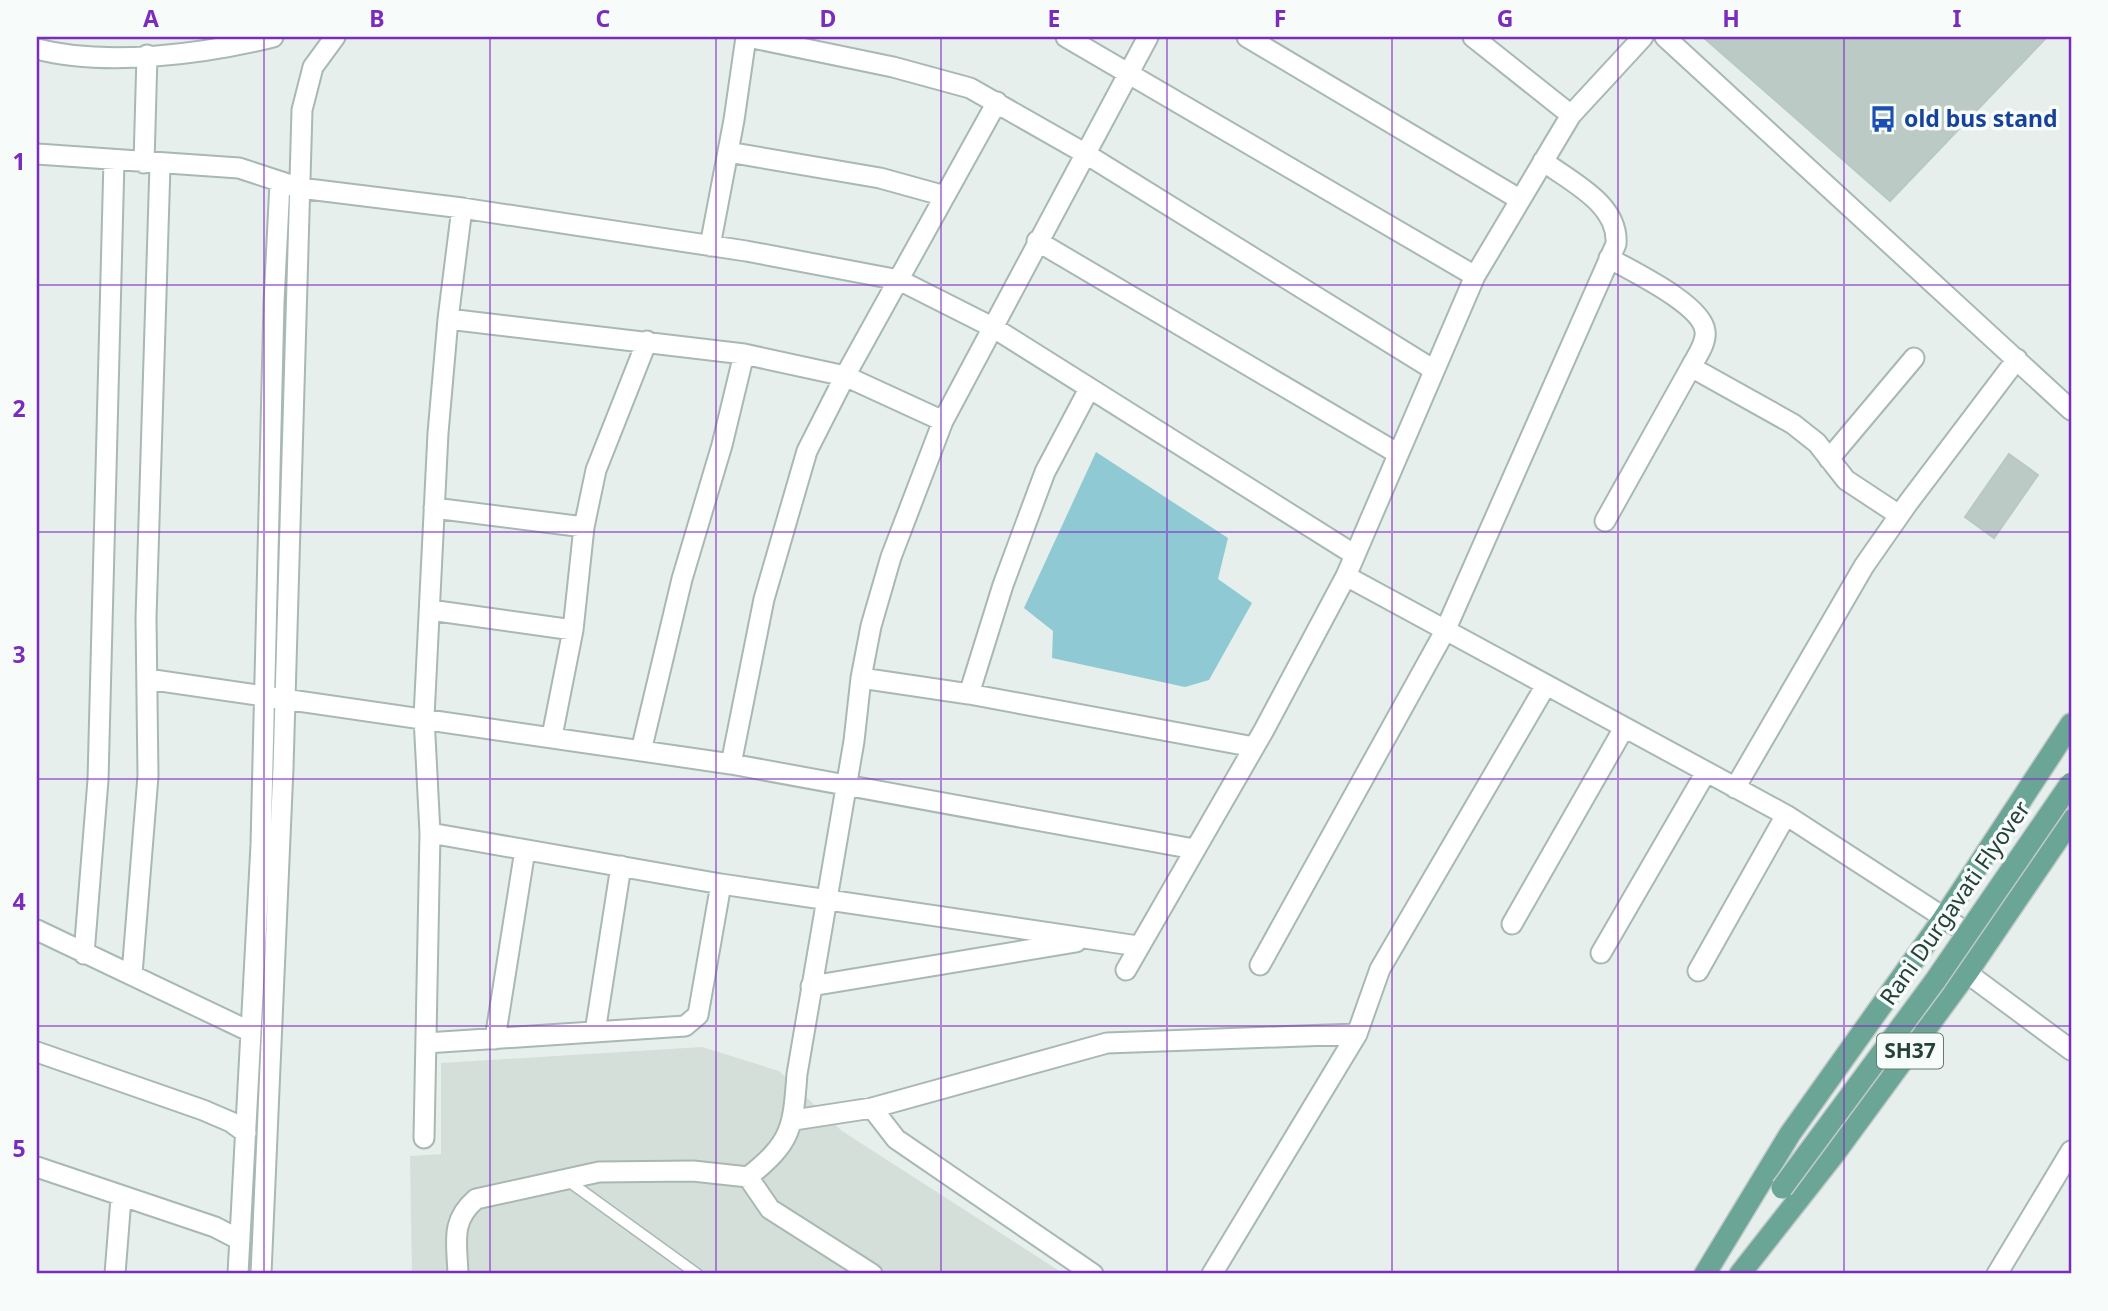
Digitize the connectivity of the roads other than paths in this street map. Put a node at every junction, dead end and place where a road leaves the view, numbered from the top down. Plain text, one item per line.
1 (166, 37) edge
2 (273, 37) edge
3 (335, 37) edge
4 (747, 37) edge
5 (1066, 37) edge
6 (1148, 37) edge
7 (1248, 37) edge
8 (1473, 37) edge
9 (1643, 37) edge
10 (1665, 37) edge
11 (37, 49) edge
12 (192, 50) junction
13 (147, 55) junction
14 (1129, 71) junction
15 (997, 102) junction
16 (1571, 115) junction
17 (728, 152) junction
18 (37, 154) edge
19 (1086, 154) junction
20 (114, 160) junction
21 (1543, 160) junction
22 (152, 164) junction
23 (280, 183) junction
24 (300, 188) junction
25 (945, 195) junction
26 (1519, 199) junction
27 (462, 208) junction
28 (1037, 241) junction
29 (710, 246) junction
30 (1609, 258) junction
31 (1475, 276) junction
32 (899, 280) junction
33 (448, 319) junction
34 (994, 328) junction
35 (647, 341) junction
36 (744, 354) junction
37 (1914, 358) dead end
38 (2017, 359) junction
39 (1691, 367) junction
40 (1434, 370) junction
41 (845, 376) junction
42 (1089, 389) junction
43 (2071, 410) edge
44 (943, 421) junction
45 (1397, 453) junction
46 (1829, 459) junction
47 (434, 508) junction
48 (1899, 515) junction
49 (1605, 520) dead end
50 (584, 527) junction
51 (1355, 555) junction
52 (1346, 576) junction
53 (430, 610) junction
54 (573, 630) junction
55 (1445, 631) junction
56 (861, 678) junction
57 (147, 679) junction
58 (1546, 685) junction
59 (969, 694) junction
60 (265, 695) junction
61 (285, 701) junction
62 (424, 717) junction
63 (2071, 724) edge
64 (1624, 728) junction
65 (552, 736) junction
66 (1254, 747) junction
67 (641, 751) junction
68 (730, 764) junction
69 (1706, 772) junction
70 (2071, 783) edge
71 (846, 787) junction
72 (1735, 788) junction
73 (1786, 815) junction
74 (2071, 820) edge
75 (430, 833) junction
76 (525, 849) junction
77 (1194, 849) junction
78 (621, 866) junction
79 (721, 884) junction
80 (827, 898) junction
81 (1943, 919) junction
82 (1512, 924) dead end
83 (37, 930) edge
84 (1095, 939) junction
85 (1987, 945) junction
86 (1138, 946) junction
87 (1601, 953) dead end
88 (84, 954) junction
89 (1260, 965) dead end
90 (1126, 970) dead end
91 (1698, 971) dead end
92 (1967, 973) junction
93 (132, 974) junction
94 (811, 986) junction
95 (251, 1032) junction
96 (595, 1032) junction
97 (1357, 1034) junction
98 (495, 1039) junction
99 (426, 1043) junction
100 (2071, 1051) edge
101 (37, 1052) edge
102 (872, 1108) junction
103 (794, 1120) junction
104 (246, 1133) junction
105 (424, 1138) dead end
106 (2071, 1151) edge
107 (37, 1167) edge
108 (748, 1177) junction
109 (565, 1179) junction
110 (1782, 1188) junction
111 (121, 1198) junction
112 (1741, 1215) junction
113 (240, 1240) junction
114 (1763, 1244) junction
115 (115, 1274) edge
116 (238, 1274) edge
117 (261, 1274) edge
118 (458, 1274) edge
119 (697, 1274) edge
120 (872, 1274) edge
121 (1093, 1274) edge
122 (1212, 1274) edge
123 (1705, 1274) edge
124 (1740, 1274) edge
125 (1997, 1274) edge

1 - 12 street
2 - 12 street
3 - 24 street
4 - 15 street
4 - 17 street
5 - 14 street
6 - 14 street
7 - 26 street
8 - 16 street
9 - 16 street
10 - 38 street
11 - 13 street
12 - 13 street
13 - 22 street
14 - 19 street
14 - 31 street
15 - 19 street
15 - 25 street
16 - 21 street
17 - 25 street
17 - 29 street
18 - 20 street
19 - 28 street
19 - 40 street
20 - 22 street
20 - 88 street
21 - 26 street
21 - 30 street
22 - 23 street
22 - 57 street
23 - 24 street
23 - 60 street
24 - 27 street
24 - 61 street
25 - 32 street
26 - 31 street
27 - 29 street
27 - 33 street
28 - 34 street
28 - 45 street
29 - 32 street
30 - 39 street
30 - 55 street
31 - 40 street
32 - 34 street
32 - 41 street
33 - 35 street
33 - 47 street
34 - 42 street
34 - 44 street
35 - 36 street
35 - 50 street
36 - 41 street
36 - 67 street
37 - 46 street
38 - 43 street
38 - 48 street
39 - 46 street
39 - 49 street
40 - 45 street
41 - 44 street
41 - 68 street
42 - 51 street
42 - 59 street
44 - 56 street
45 - 51 street
46 - 48 street
47 - 50 street
47 - 53 street
48 - 72 street
50 - 54 street
51 - 52 street
52 - 55 street
52 - 66 street
53 - 54 street
53 - 62 street
54 - 65 street
55 - 58 street
55 - 89 street
56 - 59 street
56 - 71 street
57 - 60 street
57 - 93 street
58 - 64 street
58 - 97 street
59 - 66 street
60 - 61 street
60 - 95 street
61 - 62 street
61 - 117 street
62 - 65 street
62 - 75 street
63 - 81 main road
64 - 69 street
64 - 82 street
65 - 67 street
66 - 77 street
67 - 68 street
68 - 71 street
69 - 72 street
69 - 87 street
70 - 110 main road, Rani Durgavati Flyover, bridge
71 - 77 street
71 - 80 street
72 - 73 street
73 - 81 street
73 - 91 street
74 - 85 main road, SH37
75 - 76 street
75 - 99 street
76 - 78 street
76 - 98 street
77 - 86 street
78 - 79 street
78 - 96 street
79 - 80 street
79 - 96 street
80 - 84 street
80 - 94 street
81 - 85 street
81 - 112 main road
83 - 88 street
84 - 86 street
84 - 94 street
85 - 92 main road, SH37
86 - 90 street
88 - 93 street
92 - 100 street
92 - 114 main road, SH37
93 - 95 street
94 - 103 street
95 - 104 street
96 - 98 street
97 - 102 street
97 - 122 street
98 - 99 street
99 - 105 street
101 - 104 street
102 - 103 street
102 - 121 street
103 - 108 street
104 - 113 street
106 - 125 street
107 - 111 street
108 - 109 street
108 - 120 street
109 - 118 street
109 - 119 lane
110 - 112 main road, Rani Durgavati Flyover
110 - 114 main road, Rani Durgavati Flyover
111 - 113 street
111 - 115 street
112 - 123 main road
113 - 116 street
114 - 124 main road, SH37

